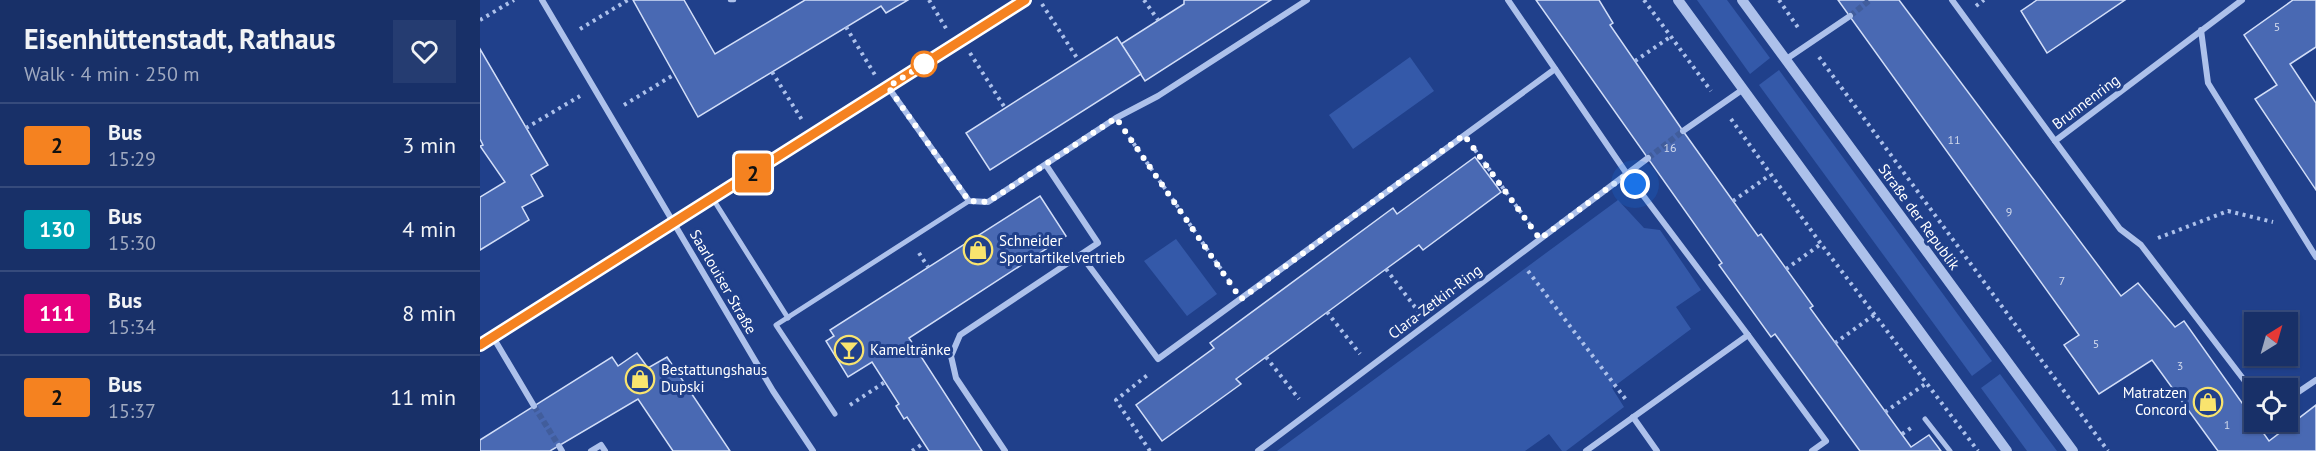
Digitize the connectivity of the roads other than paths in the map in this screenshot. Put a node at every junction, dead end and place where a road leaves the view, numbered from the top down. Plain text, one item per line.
1 (542, 0) edge
2 (1025, 0) edge
3 (1307, 0) edge
4 (1508, 0) edge
5 (1678, 0) edge
6 (1742, 0) edge
7 (1952, 0) edge
8 (2242, 0) edge
9 (1850, 16) tunnel mouth
10 (2201, 30) junction
11 (1785, 60) junction
12 (1555, 69) junction
13 (886, 88) junction
14 (1742, 90) junction
15 (1683, 131) tunnel mouth
16 (2055, 141) junction
17 (1648, 158) tunnel mouth
18 (1046, 165) junction
19 (1627, 174) junction
20 (713, 199) junction
21 (969, 201) junction
22 (675, 224) junction
23 (1081, 255) junction
24 (2316, 257) edge
25 (788, 318) junction
26 (1748, 335) junction
27 (493, 337) junction
28 (480, 345) edge
29 (2244, 380) edge
30 (2316, 380) edge
31 (2298, 392) edge
32 (534, 406) tunnel mouth
33 (834, 414) dead end
34 (1635, 415) junction
35 (1925, 418) dead end
36 (591, 451) edge
37 (605, 451) edge
38 (813, 451) edge
39 (1005, 451) edge
40 (1258, 451) edge
41 (1586, 451) edge
42 (1657, 451) edge
43 (1812, 451) edge
44 (1950, 451) edge
45 (2007, 451) edge
46 (2073, 451) edge

1 - 22 street, Saarlouiser Straße
2 - 13 street
3 - 18 street
4 - 12 street
5 - 14 street
6 - 11 street, Straße der Republik
7 - 16 street, Brunnenring
8 - 10 street, Brunnenring
9 - 11 street
10 - 16 street, Brunnenring
10 - 24 street
11 - 46 street, Straße der Republik
12 - 19 street
12 - 23 street
13 - 20 street
13 - 21 street
14 - 15 street
14 - 45 street
16 - 29 street
17 - 19 street, Clara-Zetkin-Ring
18 - 21 street
18 - 23 street
19 - 26 street
19 - 40 street, Clara-Zetkin-Ring
20 - 22 street
20 - 25 street
21 - 25 street
22 - 27 street
22 - 38 street, Saarlouiser Straße
23 - 39 street
25 - 33 street
26 - 34 street
26 - 43 street
27 - 28 street
27 - 32 street
30 - 31 street
34 - 41 street
34 - 42 street
35 - 44 street
36 - 37 street

